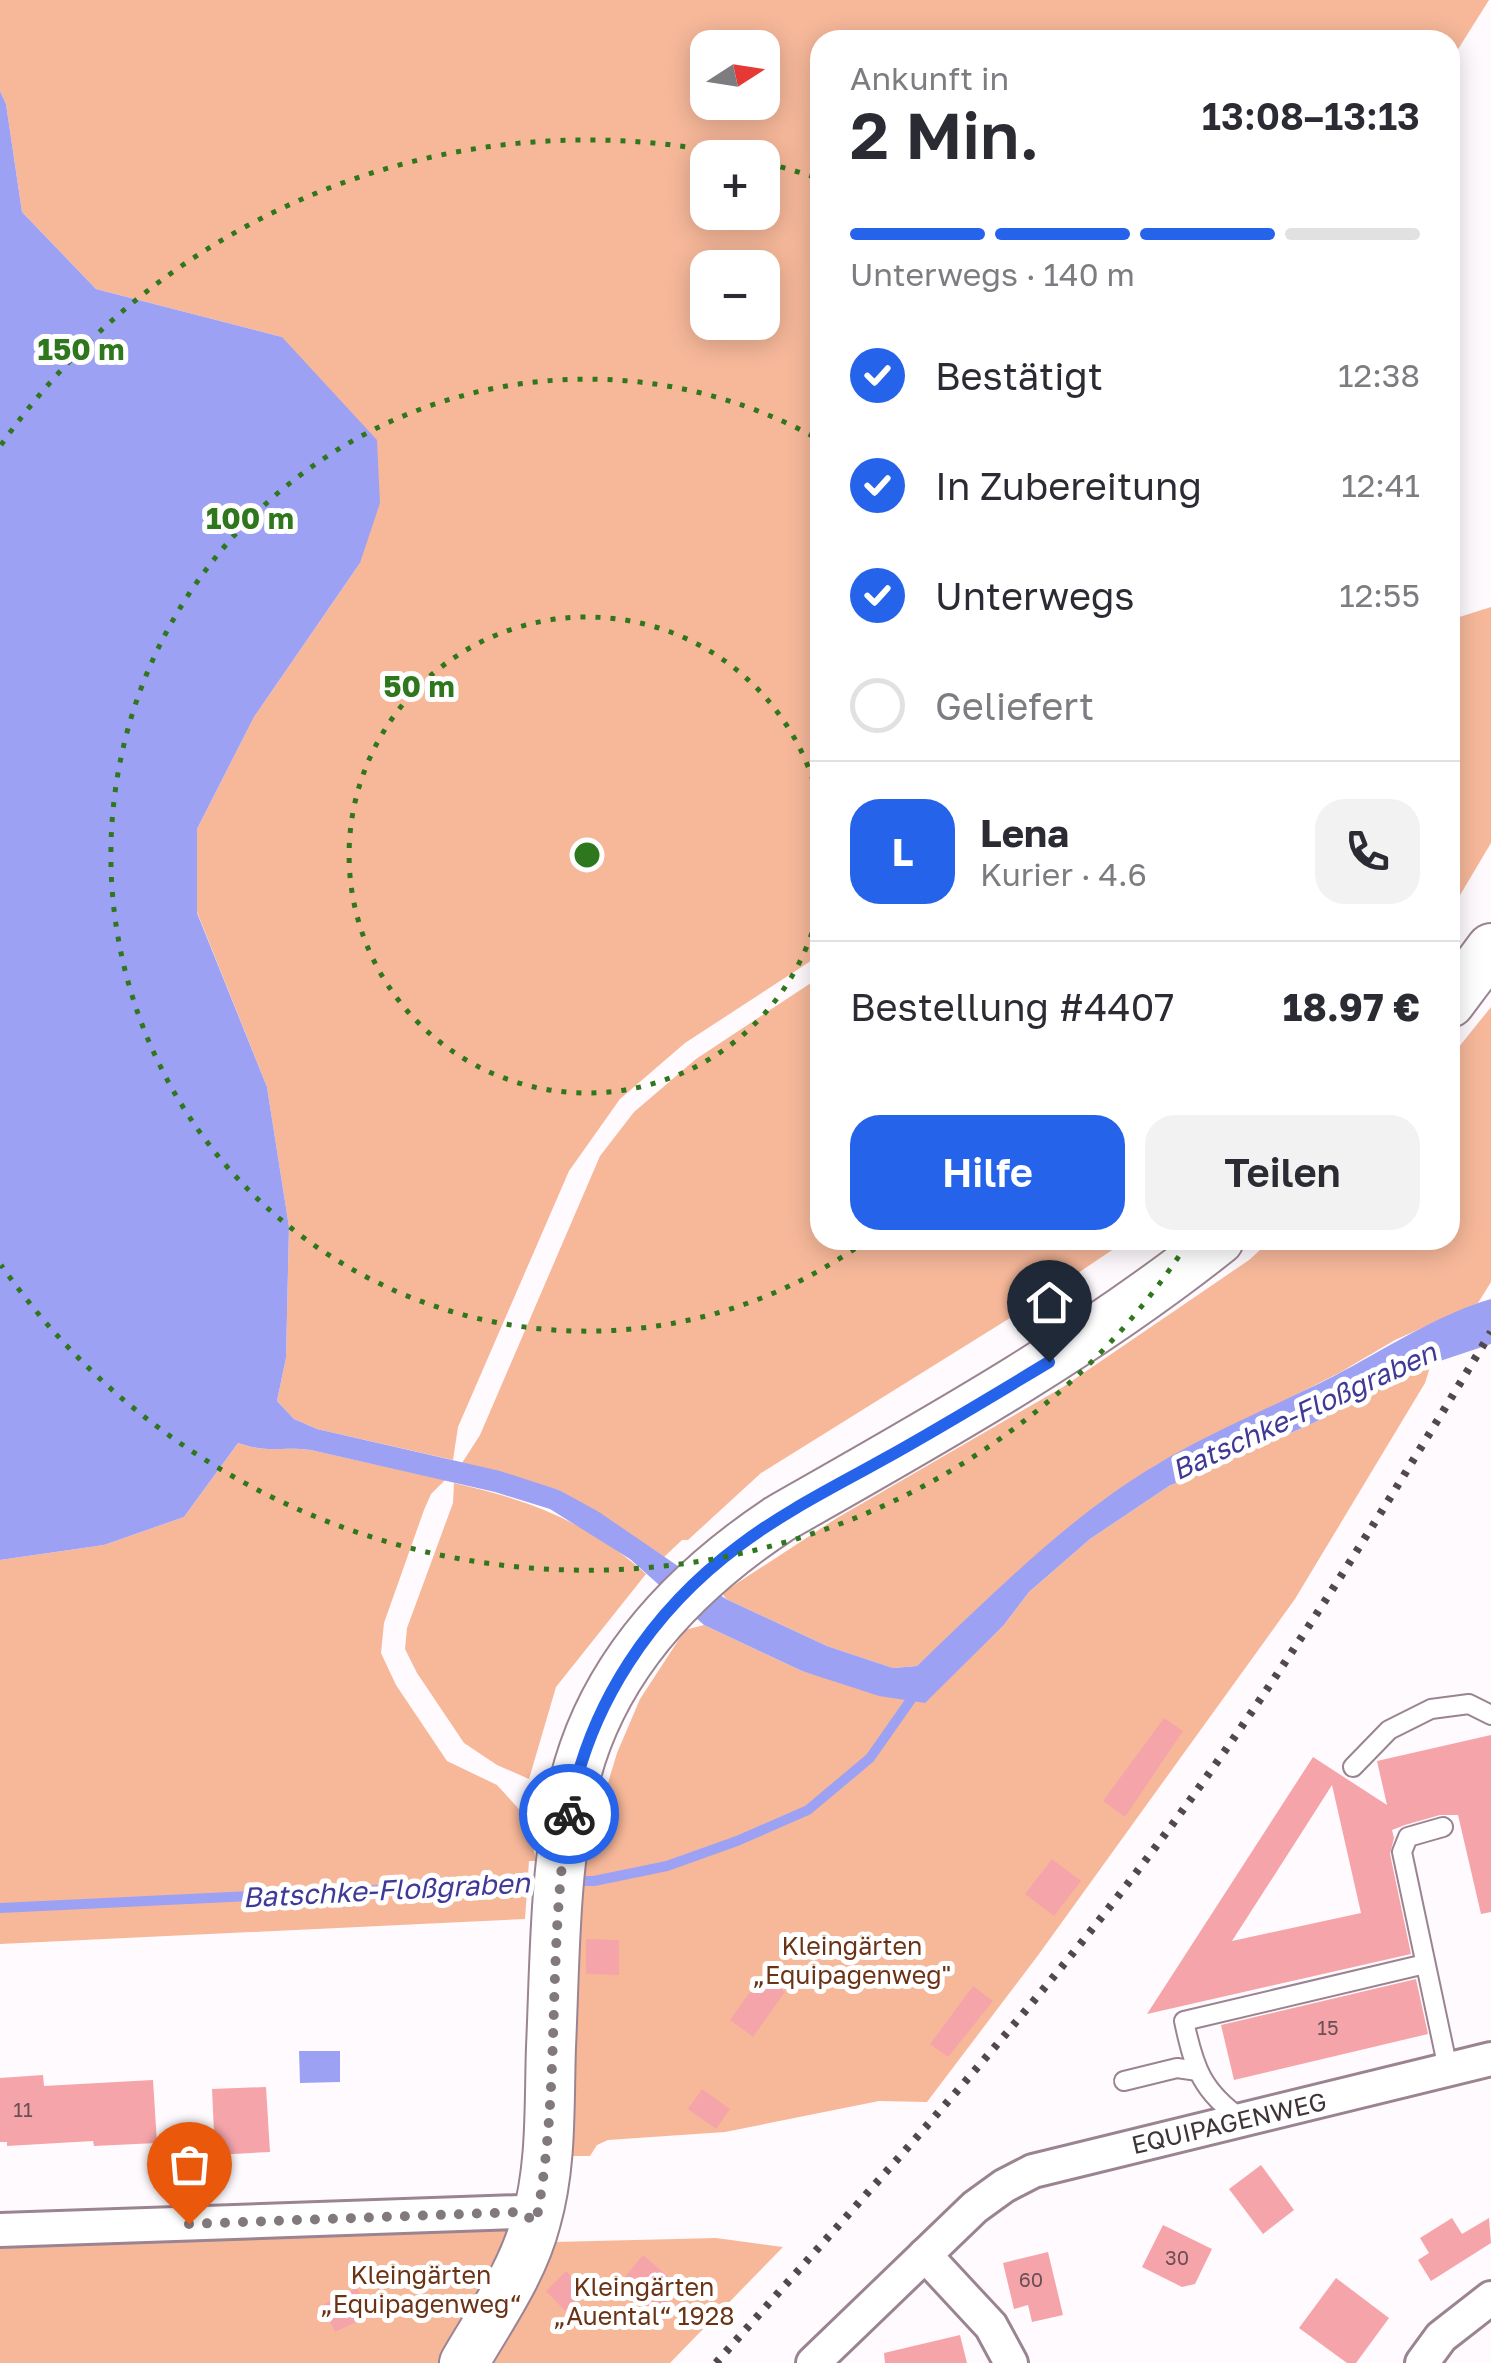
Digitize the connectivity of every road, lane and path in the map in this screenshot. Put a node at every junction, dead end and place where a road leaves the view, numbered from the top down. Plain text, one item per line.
1 (1491, 948) edge
2 (1460, 990) edge
3 (1205, 1250) edge
4 (1491, 1715) edge
5 (1353, 1767) dead end
6 (1443, 1827) dead end
7 (1425, 1964) junction
8 (1491, 2059) edge
9 (1448, 2070) junction
10 (1198, 2071) junction
11 (1124, 2082) dead end
12 (1244, 2120) junction
13 (536, 2222) junction
14 (0, 2230) edge
15 (925, 2255) junction
16 (1491, 2298) edge
17 (464, 2363) edge
18 (814, 2363) edge
19 (1011, 2363) edge
20 (1422, 2363) edge

1 - 2 main road
3 - 13 main road
4 - 5 lane
6 - 7 lane
7 - 9 lane
7 - 10 lane
8 - 9 street, EQUIPAGENWEG
9 - 12 street, EQUIPAGENWEG
10 - 11 lane
10 - 12 lane
12 - 15 street, EQUIPAGENWEG
13 - 14 street
13 - 17 main road
15 - 18 street, EQUIPAGENWEG
15 - 19 street
16 - 20 street

